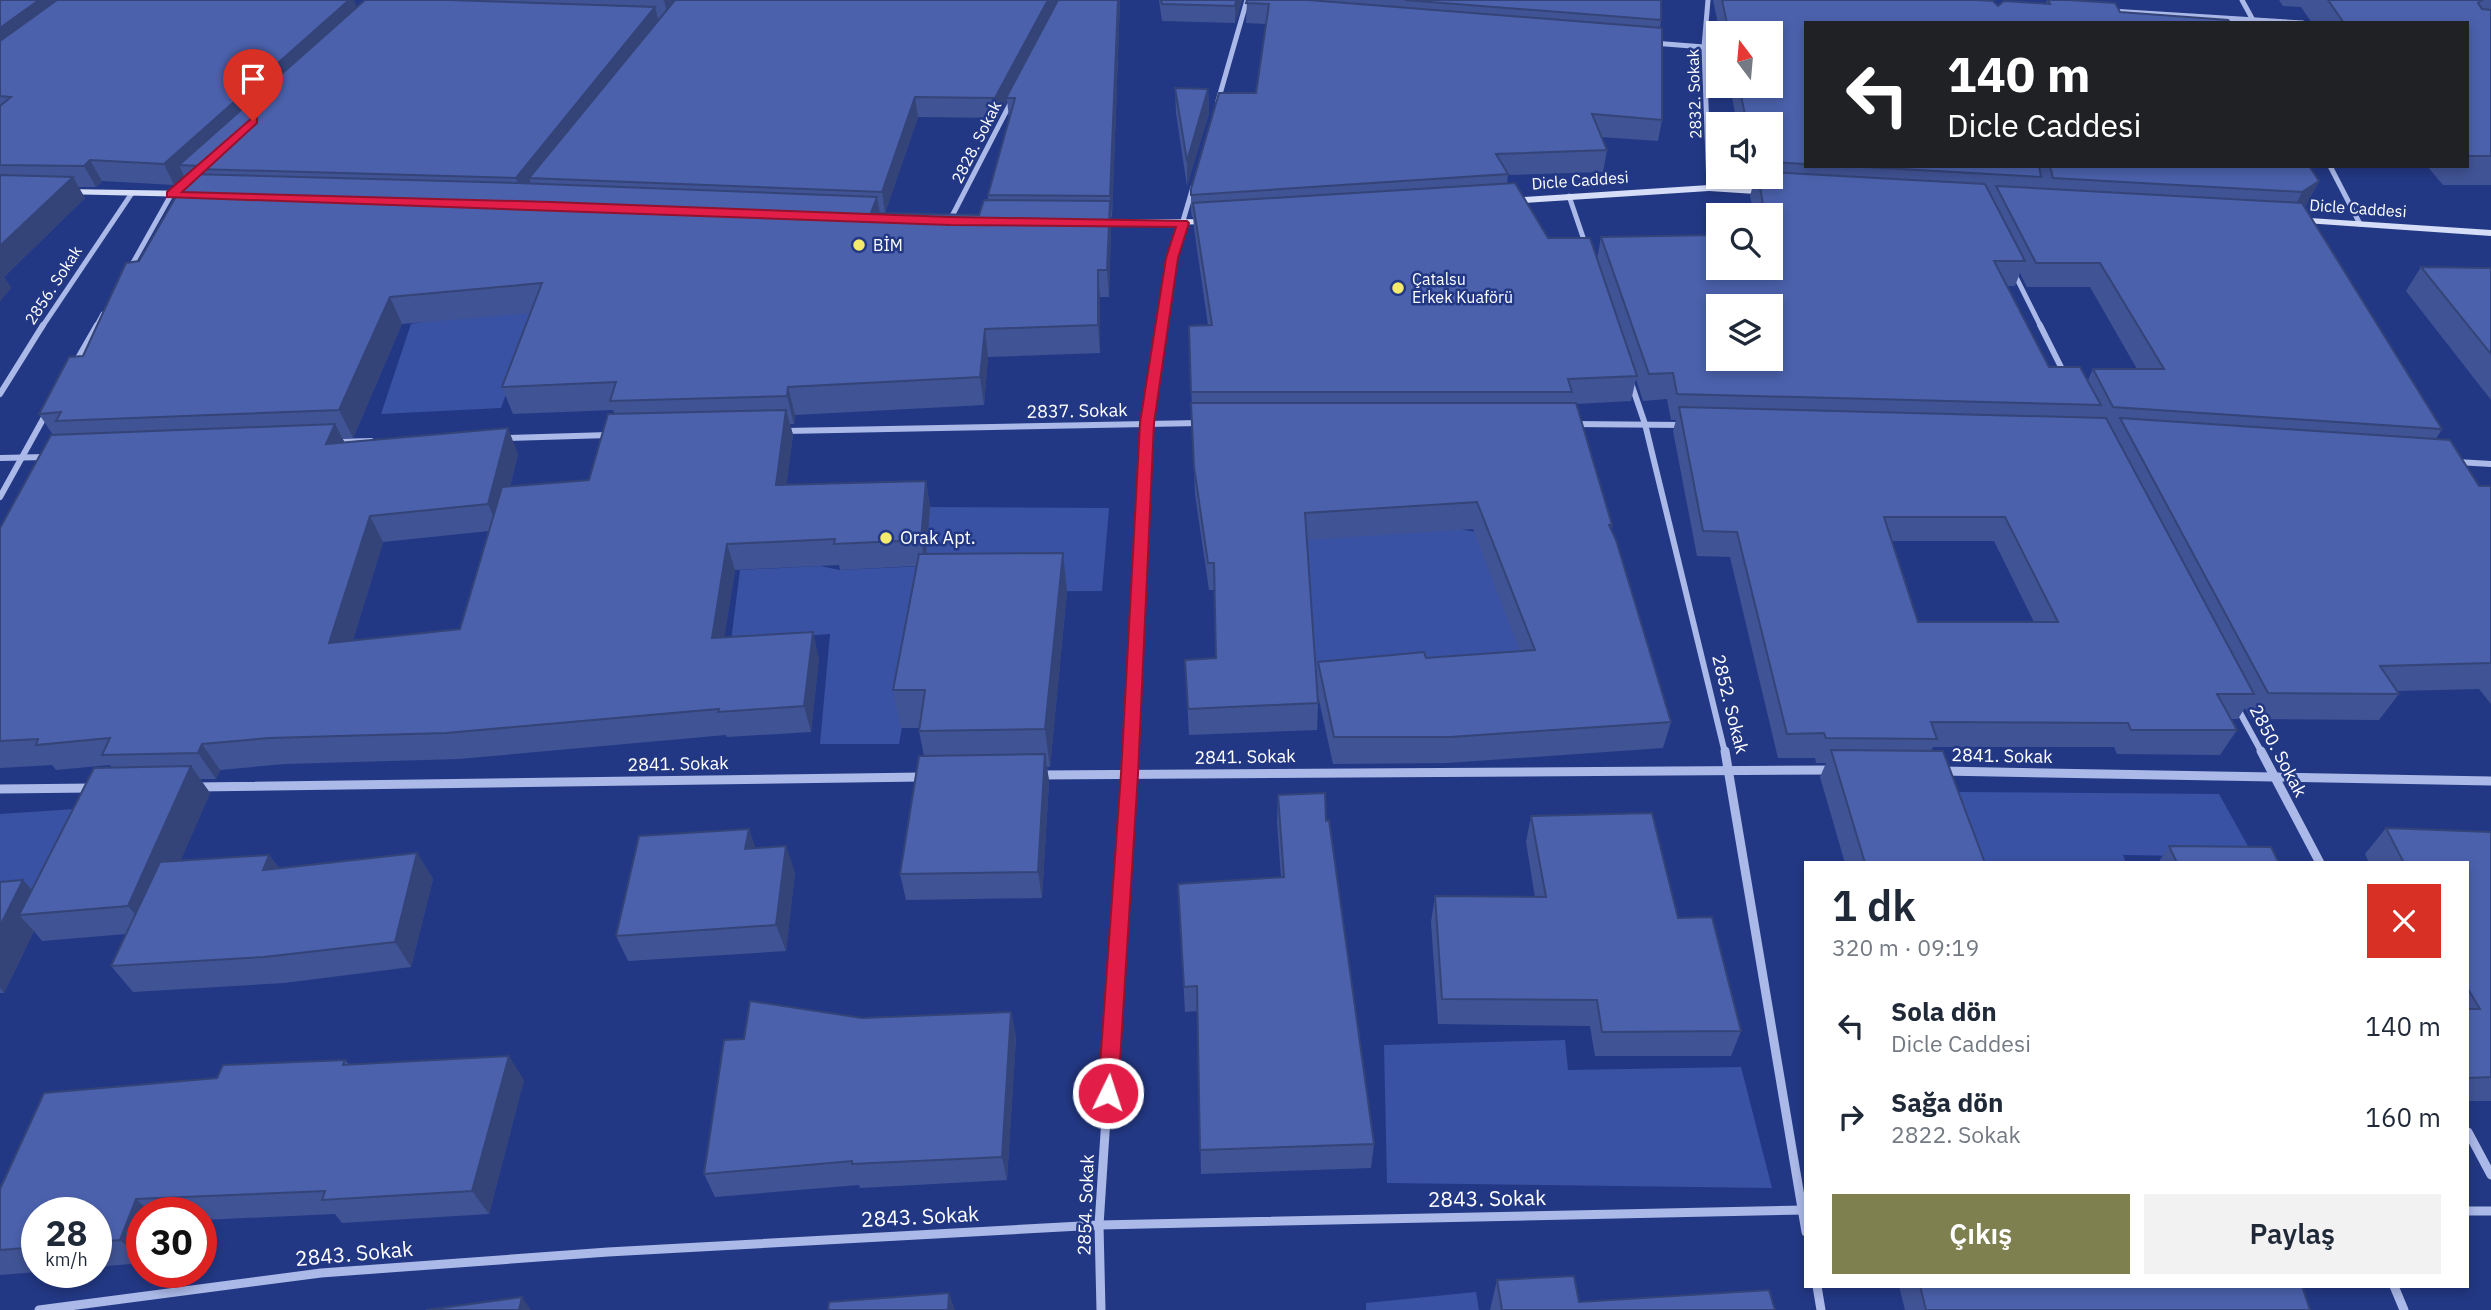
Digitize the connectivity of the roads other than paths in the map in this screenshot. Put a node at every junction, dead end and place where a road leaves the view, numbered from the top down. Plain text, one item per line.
1 (1247, 0) edge
2 (1708, 0) edge
3 (2242, 0) edge
4 (1244, 10) junction
5 (2106, 10) edge
6 (1258, 11) edge
7 (2254, 21) edge
8 (1648, 43) edge
9 (1704, 47) junction
10 (1013, 98) edge
11 (1217, 103) edge
12 (1706, 112) edge
13 (2331, 168) edge
14 (192, 176) edge
15 (1194, 183) edge
16 (1706, 188) edge
17 (1726, 189) edge
18 (53, 191) edge
19 (1776, 192) edge
20 (131, 193) junction
21 (205, 194) edge
22 (171, 195) junction
23 (1569, 196) junction
24 (1501, 202) edge
25 (2277, 219) edge
26 (936, 220) edge
27 (950, 221) junction
28 (963, 221) edge
29 (1222, 221) edge
30 (1087, 222) edge
31 (1183, 223) junction
32 (2360, 224) junction
33 (2491, 233) edge
34 (1590, 259) edge
35 (2010, 266) edge
36 (128, 271) edge
37 (108, 305) edge
38 (1628, 373) edge
39 (68, 376) edge
40 (2072, 388) edge
41 (0, 394) edge
42 (54, 399) edge
43 (1147, 423) junction
44 (1202, 423) edge
45 (1562, 424) edge
46 (1644, 424) junction
47 (1686, 425) edge
48 (772, 432) edge
49 (620, 435) edge
50 (495, 438) edge
51 (384, 440) edge
52 (330, 443) edge
53 (61, 456) edge
54 (0, 458) edge
55 (20, 458) junction
56 (2450, 461) edge
57 (2491, 464) edge
58 (0, 497) edge
59 (2234, 702) edge
60 (1729, 769) junction
61 (1840, 770) edge
62 (1938, 771) edge
63 (1129, 774) junction
64 (2272, 775) junction
65 (1032, 776) edge
66 (934, 777) edge
67 (2491, 781) edge
68 (181, 787) edge
69 (98, 788) edge
70 (0, 789) edge
71 (2319, 861) edge
72 (2469, 1134) edge
73 (2491, 1175) edge
74 (1804, 1210) edge
75 (2469, 1211) edge
76 (2491, 1211) edge
77 (1099, 1225) junction
78 (1817, 1288) edge
79 (2395, 1288) edge
80 (39, 1310) edge
81 (1101, 1310) edge
82 (1821, 1310) edge
83 (2404, 1310) edge

1 - 4 street
2 - 9 street, 2832. Sokak
3 - 7 street
4 - 6 street
4 - 11 street
5 - 7 street
8 - 9 street
9 - 12 street, 2832. Sokak
10 - 27 street, 2828. Sokak
13 - 32 street
14 - 22 street
15 - 31 street, 2854. Sokak
16 - 23 street, Dicle Caddesi
17 - 19 street, Dicle Caddesi
18 - 20 street
20 - 22 street
20 - 41 street, 2856. Sokak
21 - 22 street
22 - 36 street
23 - 24 street, Dicle Caddesi
23 - 34 street
25 - 32 street, Dicle Caddesi
26 - 27 street
27 - 28 street
29 - 31 street
30 - 31 street
31 - 43 street, 2854. Sokak
32 - 33 street, Dicle Caddesi
35 - 40 street
37 - 39 street
38 - 46 street, 2852. Sokak
42 - 55 street
43 - 44 street, 2837. Sokak
43 - 48 street, 2837. Sokak
43 - 63 street, 2854. Sokak
45 - 46 street
46 - 47 street
46 - 60 street, 2852. Sokak
49 - 50 street
51 - 52 street
53 - 55 street
54 - 55 street
55 - 58 street
56 - 57 street
59 - 64 street, 2850. Sokak
60 - 61 street, 2841. Sokak
60 - 63 street, 2841. Sokak
60 - 74 street, 2852. Sokak
62 - 64 street, 2841. Sokak
63 - 65 street, 2841. Sokak
63 - 77 street, 2854. Sokak
64 - 67 street, 2841. Sokak
64 - 71 street, 2850. Sokak
66 - 68 street, 2841. Sokak
69 - 70 street
72 - 73 street
74 - 77 street, 2843. Sokak
75 - 76 street
77 - 80 street, 2843. Sokak
77 - 81 street, 2854. Sokak
78 - 82 street
79 - 83 street

